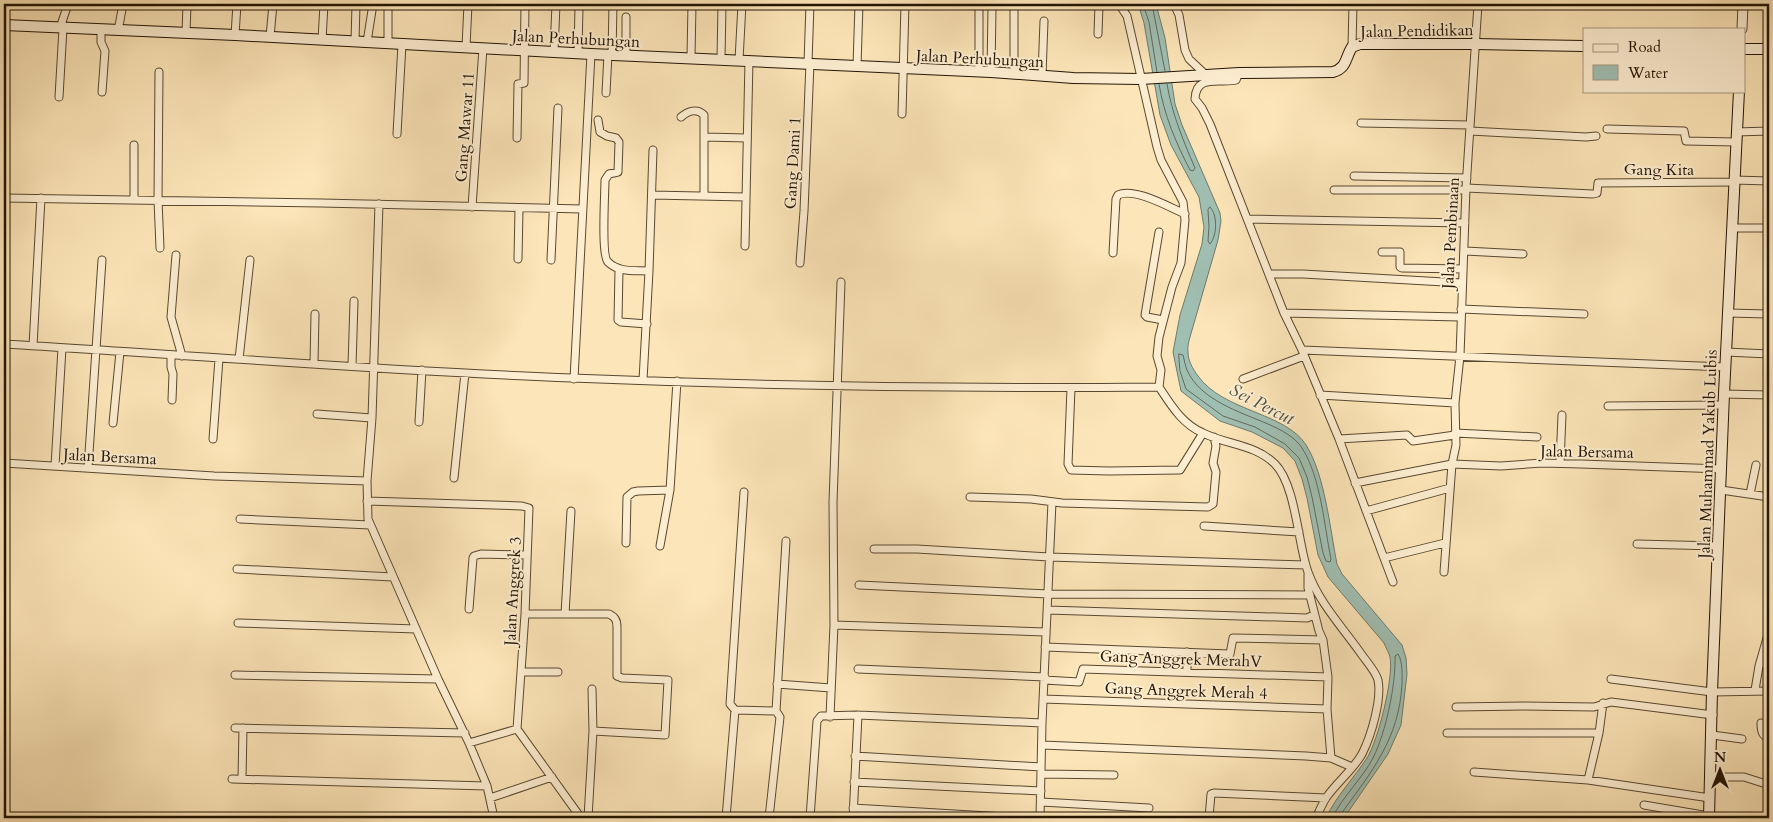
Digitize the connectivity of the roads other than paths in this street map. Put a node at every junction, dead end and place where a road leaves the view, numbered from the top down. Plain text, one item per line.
1 (68, 4) edge
2 (123, 4) edge
3 (187, 4) edge
4 (237, 4) edge
5 (273, 4) edge
6 (324, 4) edge
7 (356, 4) edge
8 (373, 4) edge
9 (388, 4) edge
10 (468, 4) edge
11 (525, 4) edge
12 (556, 4) edge
13 (613, 4) edge
14 (692, 4) edge
15 (722, 4) edge
16 (742, 4) edge
17 (810, 4) edge
18 (859, 4) edge
19 (905, 4) edge
20 (979, 4) edge
21 (1014, 4) edge
22 (1099, 4) edge
23 (1119, 4) edge
24 (1174, 4) edge
25 (1353, 4) edge
26 (1478, 4) edge
27 (1743, 4) edge
28 (579, 6) dead end
29 (992, 8) dead end
30 (626, 17) dead end
31 (1044, 21) dead end
32 (4, 26) edge
33 (61, 28) junction
34 (1742, 28) edge
35 (101, 30) junction
36 (118, 31) junction
37 (186, 33) junction
38 (1098, 34) dead end
39 (235, 35) junction
40 (270, 37) junction
41 (322, 40) junction
42 (355, 42) junction
43 (367, 42) junction
44 (388, 43) junction
45 (402, 44) junction
46 (1476, 44) junction
47 (1583, 46) edge
48 (466, 47) junction
49 (1352, 47) junction
50 (483, 48) junction
51 (1746, 49) edge
52 (1769, 49) edge
53 (524, 50) junction
54 (554, 52) junction
55 (578, 53) junction
56 (591, 54) junction
57 (610, 55) junction
58 (626, 55) junction
59 (691, 58) junction
60 (721, 59) junction
61 (744, 60) junction
62 (809, 63) junction
63 (857, 66) junction
64 (902, 68) junction
65 (160, 72) dead end
66 (979, 72) junction
67 (991, 72) junction
68 (1014, 73) junction
69 (1239, 73) junction
70 (1206, 74) junction
71 (1042, 76) junction
72 (1144, 78) junction
73 (102, 92) dead end
74 (1738, 92) edge
75 (606, 93) dead end
76 (59, 96) dead end
77 (558, 108) dead end
78 (902, 114) dead end
79 (681, 117) dead end
80 (598, 120) dead end
81 (1361, 123) dead end
82 (1470, 128) junction
83 (1607, 129) dead end
84 (1769, 131) edge
85 (397, 134) dead end
86 (1596, 136) dead end
87 (705, 137) junction
88 (1736, 137) junction
89 (517, 138) dead end
90 (747, 138) junction
91 (134, 145) dead end
92 (653, 150) dead end
93 (1354, 176) dead end
94 (1467, 178) junction
95 (1734, 181) junction
96 (1769, 181) edge
97 (1466, 189) junction
98 (1334, 190) dead end
99 (652, 195) junction
100 (704, 196) junction
101 (746, 196) junction
102 (4, 198) edge
103 (41, 198) junction
104 (131, 200) junction
105 (158, 200) junction
106 (380, 204) junction
107 (472, 207) junction
108 (554, 208) junction
109 (519, 209) junction
110 (582, 209) junction
111 (1185, 214) junction
112 (1248, 219) junction
113 (1465, 223) junction
114 (1732, 228) junction
115 (1769, 228) edge
116 (1159, 232) dead end
117 (745, 246) dead end
118 (160, 248) dead end
119 (1464, 251) junction
120 (1382, 252) dead end
121 (1113, 253) dead end
122 (1523, 254) dead end
123 (176, 255) dead end
124 (518, 259) dead end
125 (102, 260) dead end
126 (250, 260) dead end
127 (552, 260) dead end
128 (800, 263) dead end
129 (1463, 269) junction
130 (619, 270) junction
131 (649, 271) junction
132 (1270, 274) junction
133 (841, 282) dead end
134 (1462, 283) junction
135 (354, 301) dead end
136 (1460, 309) junction
137 (1284, 313) junction
138 (1728, 313) junction
139 (315, 314) dead end
140 (1584, 314) dead end
141 (1769, 314) edge
142 (1460, 318) junction
143 (1163, 320) junction
144 (647, 324) junction
145 (4, 344) edge
146 (33, 346) junction
147 (62, 348) junction
148 (96, 350) junction
149 (120, 352) junction
150 (1726, 352) junction
151 (1303, 353) junction
152 (1769, 354) edge
153 (176, 356) junction
154 (1460, 356) junction
155 (219, 359) junction
156 (239, 360) junction
157 (314, 364) junction
158 (352, 366) junction
159 (373, 367) junction
160 (1725, 367) junction
161 (422, 370) junction
162 (464, 373) junction
163 (574, 379) junction
164 (1243, 379) dead end
165 (643, 380) junction
166 (677, 381) junction
167 (838, 385) junction
168 (1159, 387) junction
169 (1071, 388) junction
170 (1769, 395) edge
171 (1320, 396) junction
172 (172, 400) dead end
173 (1724, 400) junction
174 (1455, 403) junction
175 (1608, 406) dead end
176 (318, 414) dead end
177 (1562, 415) dead end
178 (372, 418) junction
179 (419, 422) dead end
180 (113, 423) dead end
181 (1203, 433) junction
182 (1455, 434) junction
183 (1214, 437) junction
184 (1537, 437) dead end
185 (213, 439) dead end
186 (1339, 439) junction
187 (1560, 463) junction
188 (4, 464) edge
189 (1452, 464) junction
190 (1756, 465) dead end
191 (55, 466) junction
192 (88, 468) junction
193 (1722, 469) junction
194 (454, 478) dead end
195 (367, 481) junction
196 (1355, 483) junction
197 (1450, 488) junction
198 (670, 490) junction
199 (1721, 490) junction
200 (744, 492) dead end
201 (1750, 494) junction
202 (970, 497) dead end
203 (1769, 497) edge
204 (368, 502) junction
205 (1052, 502) junction
206 (571, 511) dead end
207 (1366, 511) junction
208 (240, 519) dead end
209 (370, 525) junction
210 (1204, 526) dead end
211 (1299, 532) junction
212 (786, 541) dead end
213 (626, 543) dead end
214 (1445, 543) junction
215 (1637, 544) dead end
216 (660, 546) dead end
217 (1718, 546) junction
218 (874, 549) dead end
219 (526, 555) junction
220 (1049, 558) junction
221 (1384, 558) junction
222 (237, 569) dead end
223 (1307, 569) junction
224 (1444, 572) dead end
225 (393, 577) junction
226 (1393, 582) dead end
227 (859, 585) dead end
228 (1048, 594) junction
229 (1310, 596) junction
230 (469, 609) dead end
231 (1047, 610) junction
232 (525, 614) junction
233 (565, 614) junction
234 (1314, 615) junction
235 (238, 624) dead end
236 (834, 625) junction
237 (416, 629) junction
238 (1769, 631) edge
239 (1045, 632) junction
240 (1323, 640) junction
241 (1045, 647) junction
242 (1188, 652) junction
243 (1760, 662) junction
244 (1769, 665) edge
245 (858, 669) dead end
246 (1187, 671) junction
247 (521, 672) junction
248 (558, 672) dead end
249 (235, 675) dead end
250 (1328, 676) junction
251 (1044, 678) junction
252 (438, 679) junction
253 (1611, 679) dead end
254 (777, 684) junction
255 (831, 688) junction
256 (592, 689) dead end
257 (1755, 690) junction
258 (1769, 691) edge
259 (1712, 692) junction
260 (1043, 699) junction
261 (1603, 703) junction
262 (1456, 708) dead end
263 (1327, 709) junction
264 (735, 710) junction
265 (776, 711) junction
266 (858, 714) junction
267 (1713, 715) junction
268 (830, 717) junction
269 (1042, 723) junction
270 (1762, 723) dead end
271 (235, 728) dead end
272 (243, 728) junction
273 (518, 729) junction
274 (593, 731) junction
275 (465, 733) junction
276 (1447, 733) dead end
277 (1599, 733) junction
278 (1712, 735) junction
279 (1769, 738) edge
280 (1742, 739) dead end
281 (469, 742) junction
282 (1042, 745) junction
283 (855, 756) junction
284 (1332, 758) junction
285 (1352, 767) junction
286 (1041, 770) junction
287 (1474, 772) dead end
288 (1114, 775) dead end
289 (552, 777) junction
290 (1710, 777) junction
291 (232, 779) dead end
292 (242, 779) junction
293 (1588, 780) junction
294 (854, 782) junction
295 (1766, 784) dead end
296 (487, 786) junction
297 (1041, 791) junction
298 (490, 798) junction
299 (1326, 798) junction
300 (1710, 798) junction
301 (1041, 802) junction
302 (1644, 805) dead end
303 (853, 808) junction
304 (1149, 808) dead end
305 (1709, 817) edge
306 (494, 818) edge
307 (580, 818) edge
308 (588, 818) edge
309 (726, 818) edge
310 (769, 818) edge
311 (810, 818) edge
312 (852, 818) edge
313 (1020, 818) edge
314 (1040, 818) edge
315 (1209, 818) edge
316 (1316, 818) edge

1 - 33 street
2 - 36 street
3 - 37 street
4 - 39 street
5 - 40 street
6 - 41 street
7 - 42 street
8 - 43 street
9 - 44 street
10 - 48 street
11 - 53 street
12 - 54 street
13 - 57 street
14 - 59 street
15 - 60 street
16 - 61 street
17 - 62 street, Gang Dami 1
18 - 63 street
19 - 64 street
20 - 66 street
21 - 68 street
22 - 38 street
23 - 72 street
24 - 70 street
25 - 49 street
26 - 46 street, Jalan Pembinaan
27 - 34 street
28 - 55 street
29 - 67 street
30 - 58 street
31 - 71 street
32 - 33 main road, Jalan Perhubungan
33 - 35 main road, Jalan Perhubungan
33 - 76 street
35 - 36 main road, Jalan Perhubungan
35 - 73 street
36 - 37 main road, Jalan Perhubungan
37 - 39 main road, Jalan Perhubungan
39 - 40 main road, Jalan Perhubungan
40 - 41 main road, Jalan Perhubungan
41 - 42 main road, Jalan Perhubungan
42 - 43 main road, Jalan Perhubungan
43 - 44 main road, Jalan Perhubungan
44 - 45 main road, Jalan Perhubungan
45 - 48 main road, Jalan Perhubungan
45 - 85 street
46 - 47 main road, Jalan Pendidikan
46 - 49 main road, Jalan Pendidikan
46 - 82 street, Jalan Pembinaan
48 - 50 main road, Jalan Perhubungan
49 - 69 main road, Jalan Pendidikan
50 - 53 main road, Jalan Perhubungan
50 - 107 street, Gang Mawar 11
51 - 52 main road
53 - 54 main road, Jalan Perhubungan
53 - 89 street
54 - 55 main road, Jalan Perhubungan
55 - 56 main road, Jalan Perhubungan
56 - 57 main road, Jalan Perhubungan
56 - 110 street
57 - 58 main road, Jalan Perhubungan
57 - 75 street
58 - 59 main road, Jalan Perhubungan
59 - 60 main road, Jalan Perhubungan
60 - 61 main road, Jalan Perhubungan
61 - 62 main road, Jalan Perhubungan
61 - 90 street
62 - 63 main road, Jalan Perhubungan
62 - 128 street, Gang Dami 1
63 - 64 main road, Jalan Perhubungan
64 - 66 main road, Jalan Perhubungan
64 - 78 street
65 - 105 street
66 - 67 main road, Jalan Perhubungan
67 - 68 main road, Jalan Perhubungan
68 - 71 main road, Jalan Perhubungan
69 - 70 main road, Jalan Pendidikan
69 - 112 street
70 - 72 main road, Jalan Pendidikan
71 - 72 main road, Jalan Perhubungan
72 - 111 street
74 - 88 main road, Jalan Muhammad Yakub Lubis
77 - 108 street
79 - 87 street
80 - 130 street
81 - 82 street
82 - 86 street
82 - 94 street, Jalan Pembinaan
83 - 88 street
84 - 88 street
87 - 90 street
87 - 100 street
88 - 95 main road, Jalan Muhammad Yakub Lubis
90 - 101 street
91 - 104 street
92 - 99 street
93 - 94 street
94 - 97 street, Jalan Pembinaan
95 - 96 street
95 - 97 street, Gang Kita
95 - 114 main road, Jalan Muhammad Yakub Lubis
97 - 98 street
97 - 113 street, Jalan Pembinaan
99 - 100 street
99 - 131 street
100 - 101 street
101 - 117 street
102 - 103 street
103 - 104 street
103 - 146 street
104 - 105 street
105 - 106 street
105 - 118 street
106 - 107 street
106 - 159 street
107 - 109 street
108 - 109 street
108 - 110 street
108 - 127 street
109 - 124 street
110 - 163 street
111 - 121 street
111 - 143 street
112 - 113 street
112 - 132 street
113 - 119 street, Jalan Pembinaan
114 - 115 street
114 - 138 main road, Jalan Muhammad Yakub Lubis
116 - 143 street
119 - 122 street
119 - 129 street, Jalan Pembinaan
120 - 129 street
123 - 153 street
125 - 148 street
126 - 156 street
129 - 134 street, Jalan Pembinaan
130 - 131 street
130 - 144 street
131 - 144 street
132 - 134 street
132 - 137 street
133 - 167 street
134 - 136 street, Jalan Pembinaan
135 - 158 street
136 - 140 street
136 - 142 street, Jalan Pembinaan
137 - 142 street
137 - 151 street
138 - 141 street
138 - 150 main road, Jalan Muhammad Yakub Lubis
139 - 157 street
142 - 154 street, Jalan Pembinaan
143 - 168 street
144 - 165 street
145 - 146 street
146 - 147 street
147 - 148 street
147 - 191 street
148 - 149 street
148 - 192 street
149 - 153 street
149 - 180 street
150 - 152 street
150 - 160 main road, Jalan Muhammad Yakub Lubis
151 - 154 street
151 - 164 street
151 - 171 street
153 - 155 street
153 - 172 street
154 - 160 street
154 - 174 street, Jalan Pembinaan
155 - 156 street
155 - 185 street
156 - 157 street
157 - 158 street
158 - 159 street
159 - 161 street
159 - 178 street
160 - 173 main road, Jalan Muhammad Yakub Lubis
161 - 162 street
161 - 179 street
162 - 163 street
162 - 194 street
163 - 165 street
165 - 166 street
166 - 167 street
166 - 198 street
167 - 169 street
167 - 236 street
168 - 169 street
168 - 181 street
169 - 181 street
170 - 173 street
171 - 174 street
171 - 186 street
173 - 175 street
173 - 193 main road, Jalan Muhammad Yakub Lubis
174 - 182 street, Jalan Pembinaan
176 - 178 street
177 - 187 street
178 - 195 street
181 - 183 street
182 - 184 street
182 - 186 street
182 - 189 street, Jalan Pembinaan
183 - 205 street
183 - 211 street
186 - 196 street
187 - 189 street, Jalan Bersama
187 - 193 street, Jalan Bersama
188 - 191 street, Jalan Bersama
189 - 196 street, Jalan Bersama
189 - 197 street, Jalan Pembinaan
190 - 201 street
191 - 192 street, Jalan Bersama
192 - 195 street, Jalan Bersama
193 - 199 main road, Jalan Muhammad Yakub Lubis
195 - 204 street
196 - 207 street
197 - 207 street
197 - 214 street, Jalan Pembinaan
198 - 213 street
198 - 216 street
199 - 201 street
199 - 217 main road, Jalan Muhammad Yakub Lubis
200 - 264 street
201 - 203 street
202 - 205 street
204 - 209 street
204 - 219 street, Jalan Anggrek 3
205 - 220 street
206 - 233 street
207 - 221 street
208 - 209 street
209 - 225 street
210 - 211 street
211 - 223 street
212 - 254 street
214 - 221 street
214 - 224 street, Jalan Pembinaan
215 - 217 street
217 - 259 main road, Jalan Muhammad Yakub Lubis
218 - 220 street
219 - 230 street
219 - 232 street, Jalan Anggrek 3
220 - 223 street
220 - 228 street
221 - 226 street
222 - 225 street
223 - 229 street
223 - 285 street
225 - 237 street
227 - 228 street
228 - 229 street
228 - 231 street
229 - 234 street
231 - 234 street
231 - 239 street
232 - 233 street
232 - 247 street, Jalan Anggrek 3
233 - 274 street
234 - 240 street
235 - 237 street
236 - 239 street
236 - 255 street
237 - 252 street
238 - 243 street
239 - 241 street
240 - 242 street
240 - 250 street
241 - 242 street
241 - 251 street
242 - 246 street
243 - 244 street
243 - 257 street
245 - 251 street
246 - 250 street, Gang Anggrek MerahV
246 - 251 street, Gang Anggrek MerahV
247 - 248 street
247 - 273 street, Jalan Anggrek 3
249 - 252 street
250 - 263 street
251 - 260 street
252 - 275 street
253 - 259 street
254 - 255 street
254 - 265 street
255 - 268 street
256 - 274 street
257 - 258 street
257 - 259 street
259 - 267 main road, Jalan Muhammad Yakub Lubis
260 - 263 street, Gang Anggrek Merah 4
260 - 269 street
261 - 262 street
261 - 267 street
261 - 277 street
263 - 284 street
264 - 265 street
264 - 309 street
265 - 310 street
266 - 268 street
266 - 269 street
266 - 283 street
267 - 278 main road, Jalan Muhammad Yakub Lubis
268 - 311 street
269 - 282 street
270 - 279 street
271 - 272 street
272 - 275 street
272 - 292 street
273 - 281 street
273 - 289 street
274 - 308 street
275 - 281 street
276 - 277 street
277 - 293 street
278 - 280 street
278 - 290 main road, Jalan Muhammad Yakub Lubis
281 - 296 street
282 - 284 street
282 - 286 street
283 - 286 street
283 - 294 street
284 - 285 street
285 - 299 street
286 - 288 street
286 - 297 street
287 - 293 street
289 - 298 street
289 - 307 street
290 - 295 street
290 - 300 main road, Jalan Muhammad Yakub Lubis
291 - 292 street
292 - 296 street
293 - 300 street
294 - 297 street
294 - 303 street
296 - 298 street
297 - 301 street
298 - 306 street
299 - 315 street
299 - 316 street
300 - 305 main road, Jalan Muhammad Yakub Lubis
301 - 304 street
301 - 314 street
302 - 305 street
303 - 312 street
303 - 313 street

